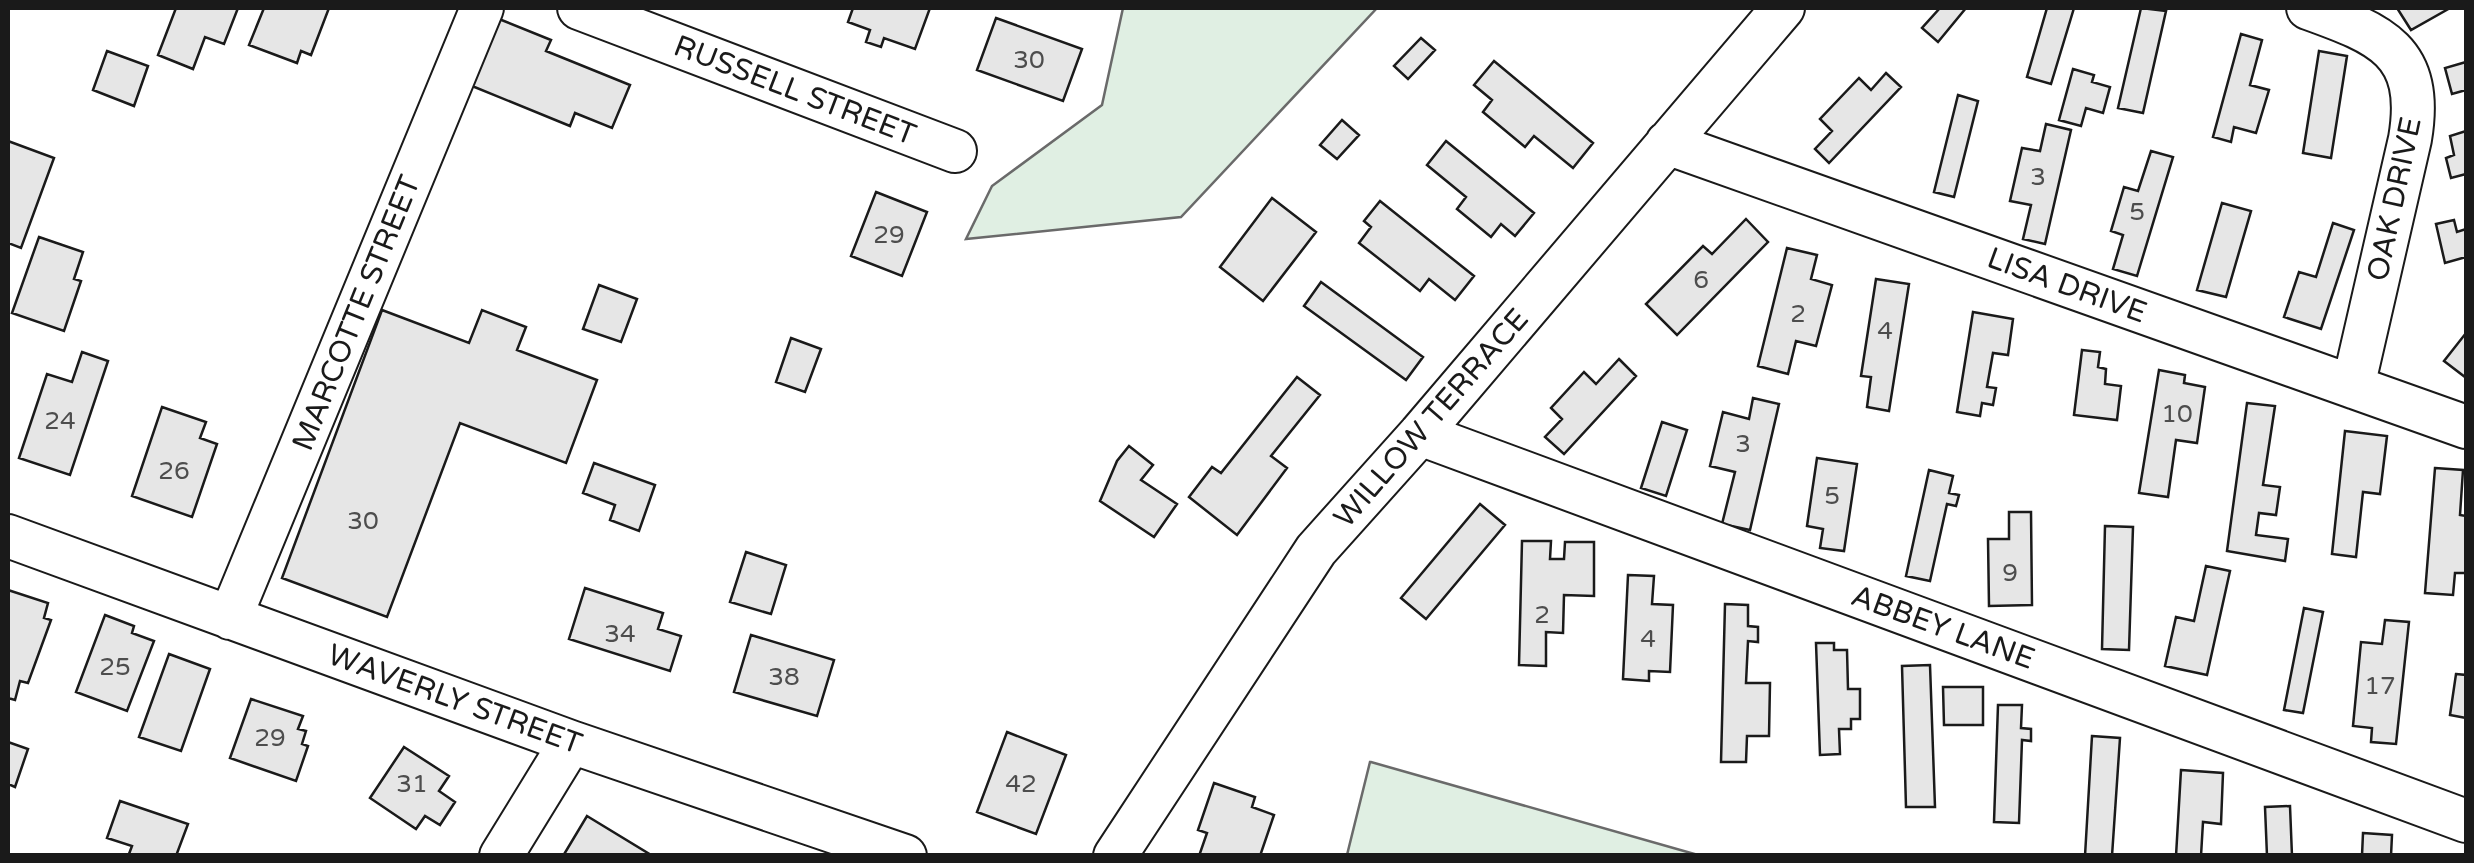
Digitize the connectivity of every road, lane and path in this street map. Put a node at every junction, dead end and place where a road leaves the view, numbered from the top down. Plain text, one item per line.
1 (482, 8) edge
2 (579, 8) edge
3 (1782, 8) edge
4 (2308, 8) edge
5 (1667, 143) junction
6 (954, 151) dead end
7 (2353, 387) junction
8 (2466, 427) edge
9 (1420, 434) junction
10 (8, 536) edge
11 (230, 618) junction
12 (571, 742) junction
13 (2466, 821) edge
14 (501, 856) edge
15 (906, 856) edge
16 (1114, 856) edge

1 - 11 street, MARCOTTE STREET
2 - 6 street, RUSSELL STREET
3 - 5 street, WILLOW TERRACE
4 - 7 street, OAK DRIVE
5 - 7 street, LISA DRIVE
5 - 9 street, WILLOW TERRACE
7 - 8 street, LISA DRIVE
9 - 13 street, ABBEY LANE
9 - 16 street, WILLOW TERRACE
10 - 11 street, WAVERLY STREET
11 - 12 street, WAVERLY STREET
12 - 14 street
12 - 15 street, WAVERLY STREET

